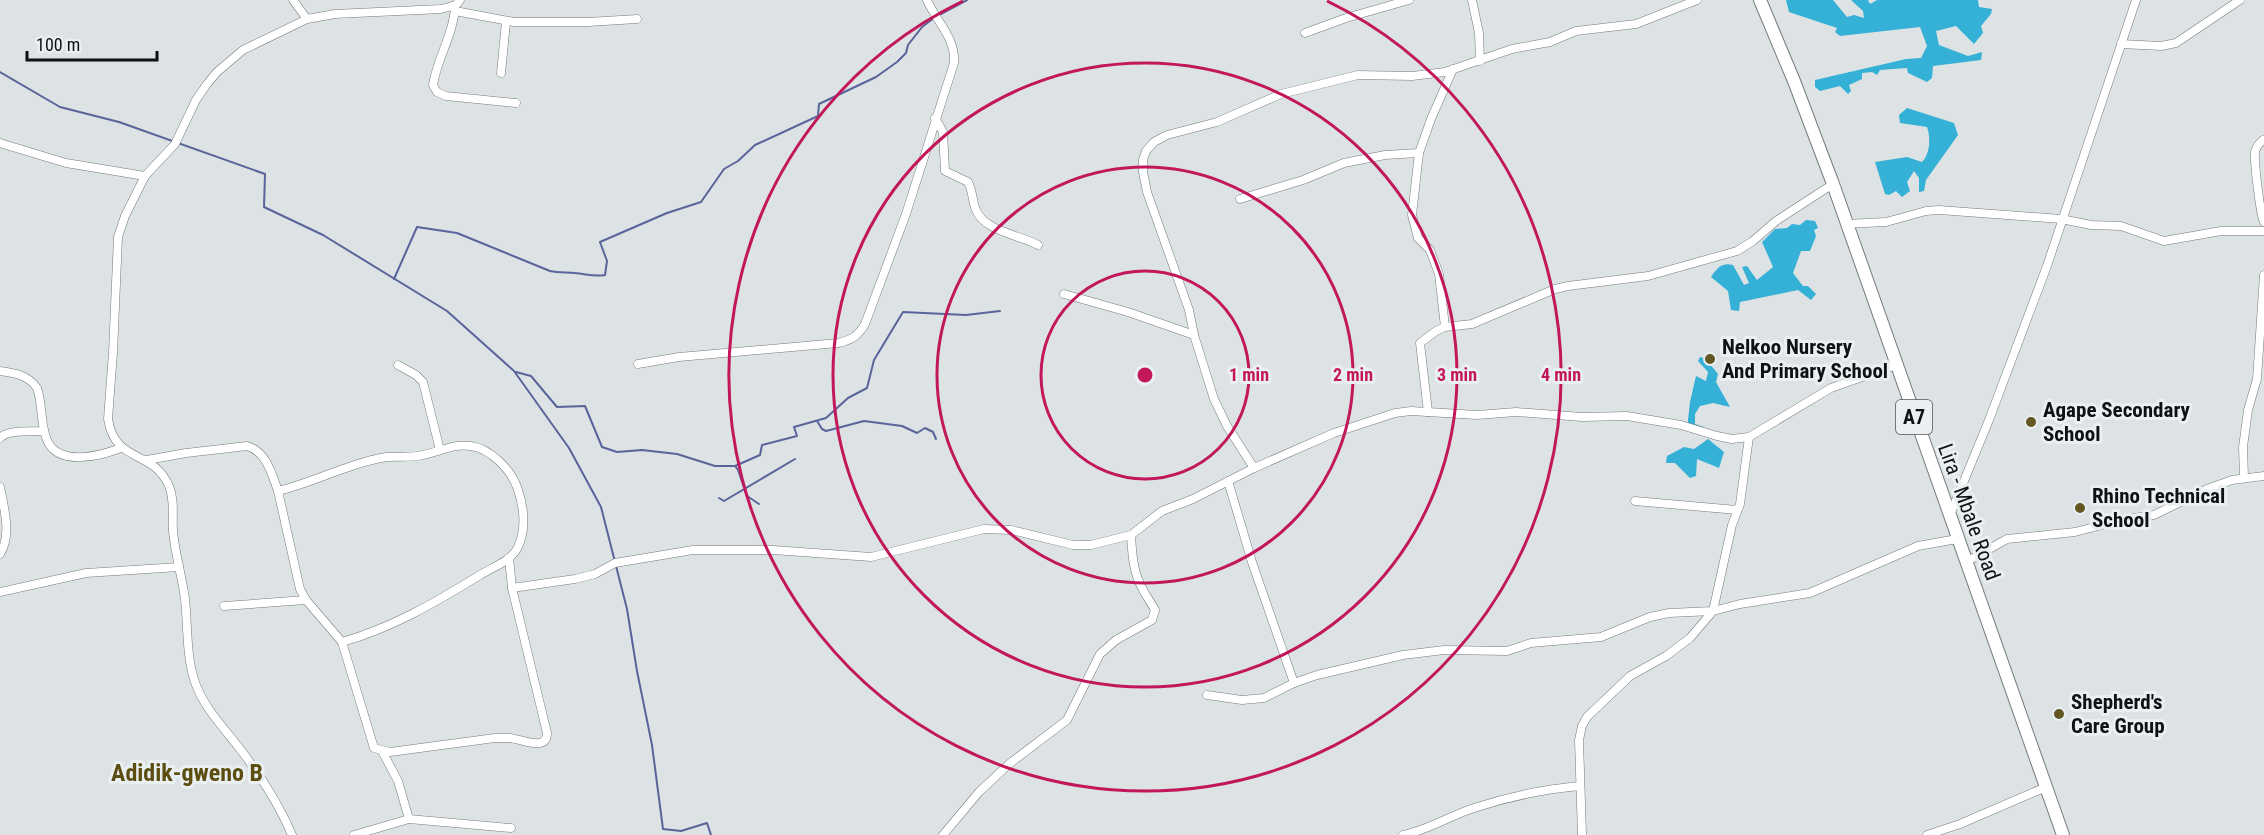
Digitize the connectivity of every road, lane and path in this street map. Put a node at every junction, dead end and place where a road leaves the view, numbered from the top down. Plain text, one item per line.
1 (293, 0) edge
2 (927, 0) edge
3 (1409, 0) edge
4 (1472, 0) edge
5 (1697, 0) edge
6 (1760, 0) edge
7 (2136, 0) edge
8 (2240, 0) edge
9 (457, 5) edge
10 (307, 19) junction
11 (637, 19) dead end
12 (506, 22) junction
13 (1305, 33) dead end
14 (2121, 44) junction
15 (1480, 61) junction
16 (1453, 69) junction
17 (501, 73) dead end
18 (516, 104) dead end
19 (935, 118) junction
20 (2263, 140) edge
21 (0, 143) edge
22 (1419, 153) junction
23 (145, 176) junction
24 (1833, 184) junction
25 (1240, 199) dead end
26 (2061, 219) junction
27 (2264, 222) edge
28 (1846, 224) junction
29 (2264, 231) edge
30 (1038, 245) dead end
31 (2264, 275) edge
32 (1064, 294) dead end
33 (1445, 327) junction
34 (1194, 335) junction
35 (638, 364) dead end
36 (398, 365) dead end
37 (1896, 365) junction
38 (0, 371) edge
39 (1428, 412) junction
40 (44, 431) junction
41 (1749, 437) junction
42 (0, 438) edge
43 (121, 448) junction
44 (440, 450) junction
45 (147, 460) junction
46 (1254, 468) junction
47 (2264, 476) edge
48 (2244, 478) junction
49 (1228, 481) junction
50 (0, 487) edge
51 (278, 491) junction
52 (1635, 501) dead end
53 (1737, 510) junction
54 (1949, 516) junction
55 (1131, 536) junction
56 (1958, 539) junction
57 (0, 554) edge
58 (509, 558) junction
59 (1966, 562) junction
60 (179, 567) junction
61 (512, 588) junction
62 (0, 592) edge
63 (306, 600) junction
64 (224, 606) dead end
65 (1713, 611) junction
66 (342, 642) junction
67 (1294, 683) junction
68 (1207, 695) dead end
69 (382, 752) junction
70 (1580, 786) junction
71 (2046, 787) junction
72 (409, 819) junction
73 (511, 828) dead end
74 (292, 835) edge
75 (354, 835) edge
76 (943, 835) edge
77 (1403, 835) edge
78 (1582, 835) edge
79 (1927, 835) edge
80 (2063, 835) edge

1 - 10 street
2 - 19 street
3 - 13 street
4 - 15 street
5 - 15 street
6 - 24 main road, Lira - Mbale Road / A7
7 - 14 street
8 - 14 street
9 - 10 street
9 - 12 street
9 - 18 street
10 - 23 street
11 - 12 street
12 - 17 street
14 - 26 street
15 - 16 street
16 - 22 street
16 - 34 street
19 - 30 street
19 - 35 street
20 - 27 street
21 - 23 street
22 - 25 street
22 - 33 street
23 - 43 street
24 - 28 main road, Lira - Mbale Road / A7
24 - 33 street
26 - 28 street
26 - 29 street
26 - 54 street
28 - 37 main road, Lira - Mbale Road / A7
31 - 48 street
32 - 34 street
33 - 39 street
34 - 46 street
36 - 44 street
37 - 41 street
37 - 54 main road, Lira - Mbale Road / A7
38 - 40 street
39 - 41 street
39 - 46 street
40 - 42 street
40 - 43 street
41 - 53 street
43 - 45 street
44 - 51 street
44 - 58 street
45 - 51 street
45 - 60 street
46 - 49 street
47 - 48 street
48 - 59 street
49 - 55 street
49 - 67 street
50 - 57 street
51 - 63 street
52 - 53 street
53 - 65 street
54 - 56 main road, Lira - Mbale Road / A7
55 - 61 street
55 - 76 street
56 - 59 main road, Lira - Mbale Road / A7
56 - 65 street
58 - 61 street
58 - 66 street
59 - 71 main road, Lira - Mbale Road / A7
60 - 62 street
60 - 74 street
61 - 69 street
63 - 64 street
63 - 66 street
65 - 67 street
65 - 70 street
66 - 69 street
67 - 68 street
69 - 72 street
70 - 77 street
70 - 78 street
71 - 79 street
71 - 80 main road, Lira - Mbale Road / A7
72 - 73 street
72 - 75 street

